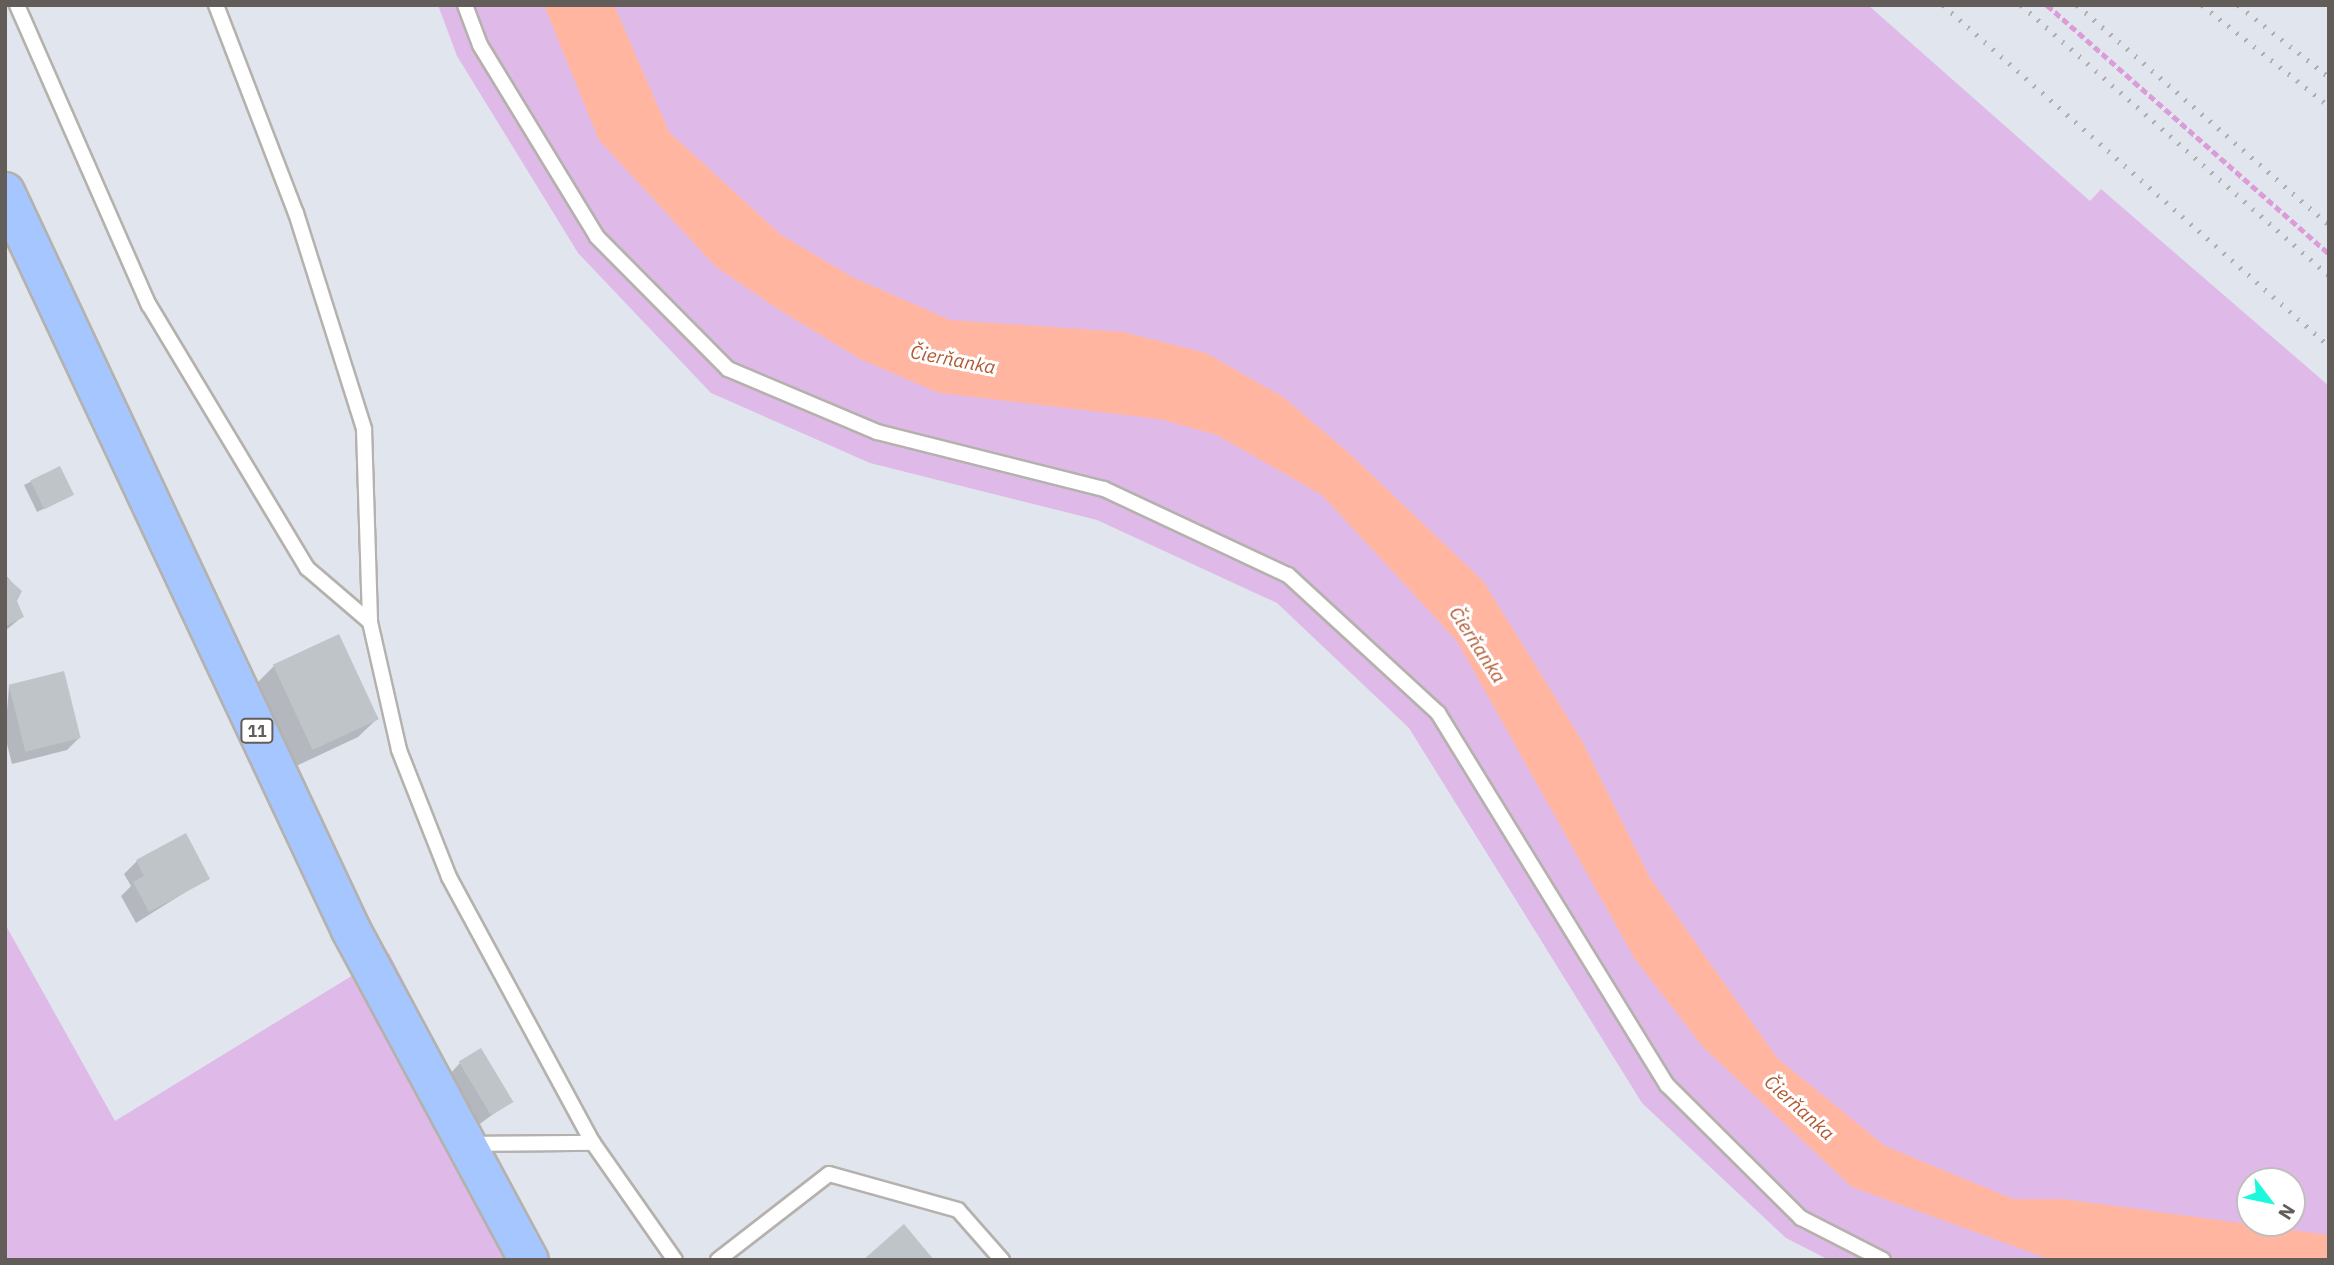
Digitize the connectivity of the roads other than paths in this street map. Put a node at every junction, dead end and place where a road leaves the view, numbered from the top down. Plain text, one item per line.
1 (17, 5) edge
2 (216, 5) edge
3 (465, 5) edge
4 (5, 192) edge
5 (370, 622) junction
6 (593, 1143) junction
7 (469, 1144) junction
8 (529, 1260) edge
9 (675, 1260) edge
10 (719, 1260) edge
11 (1002, 1260) edge
12 (1884, 1260) edge

1 - 5 lane
2 - 5 lane
3 - 12 lane
4 - 7 main road, 11
5 - 6 lane
6 - 7 lane
6 - 9 lane
7 - 8 main road, 11
10 - 11 lane

